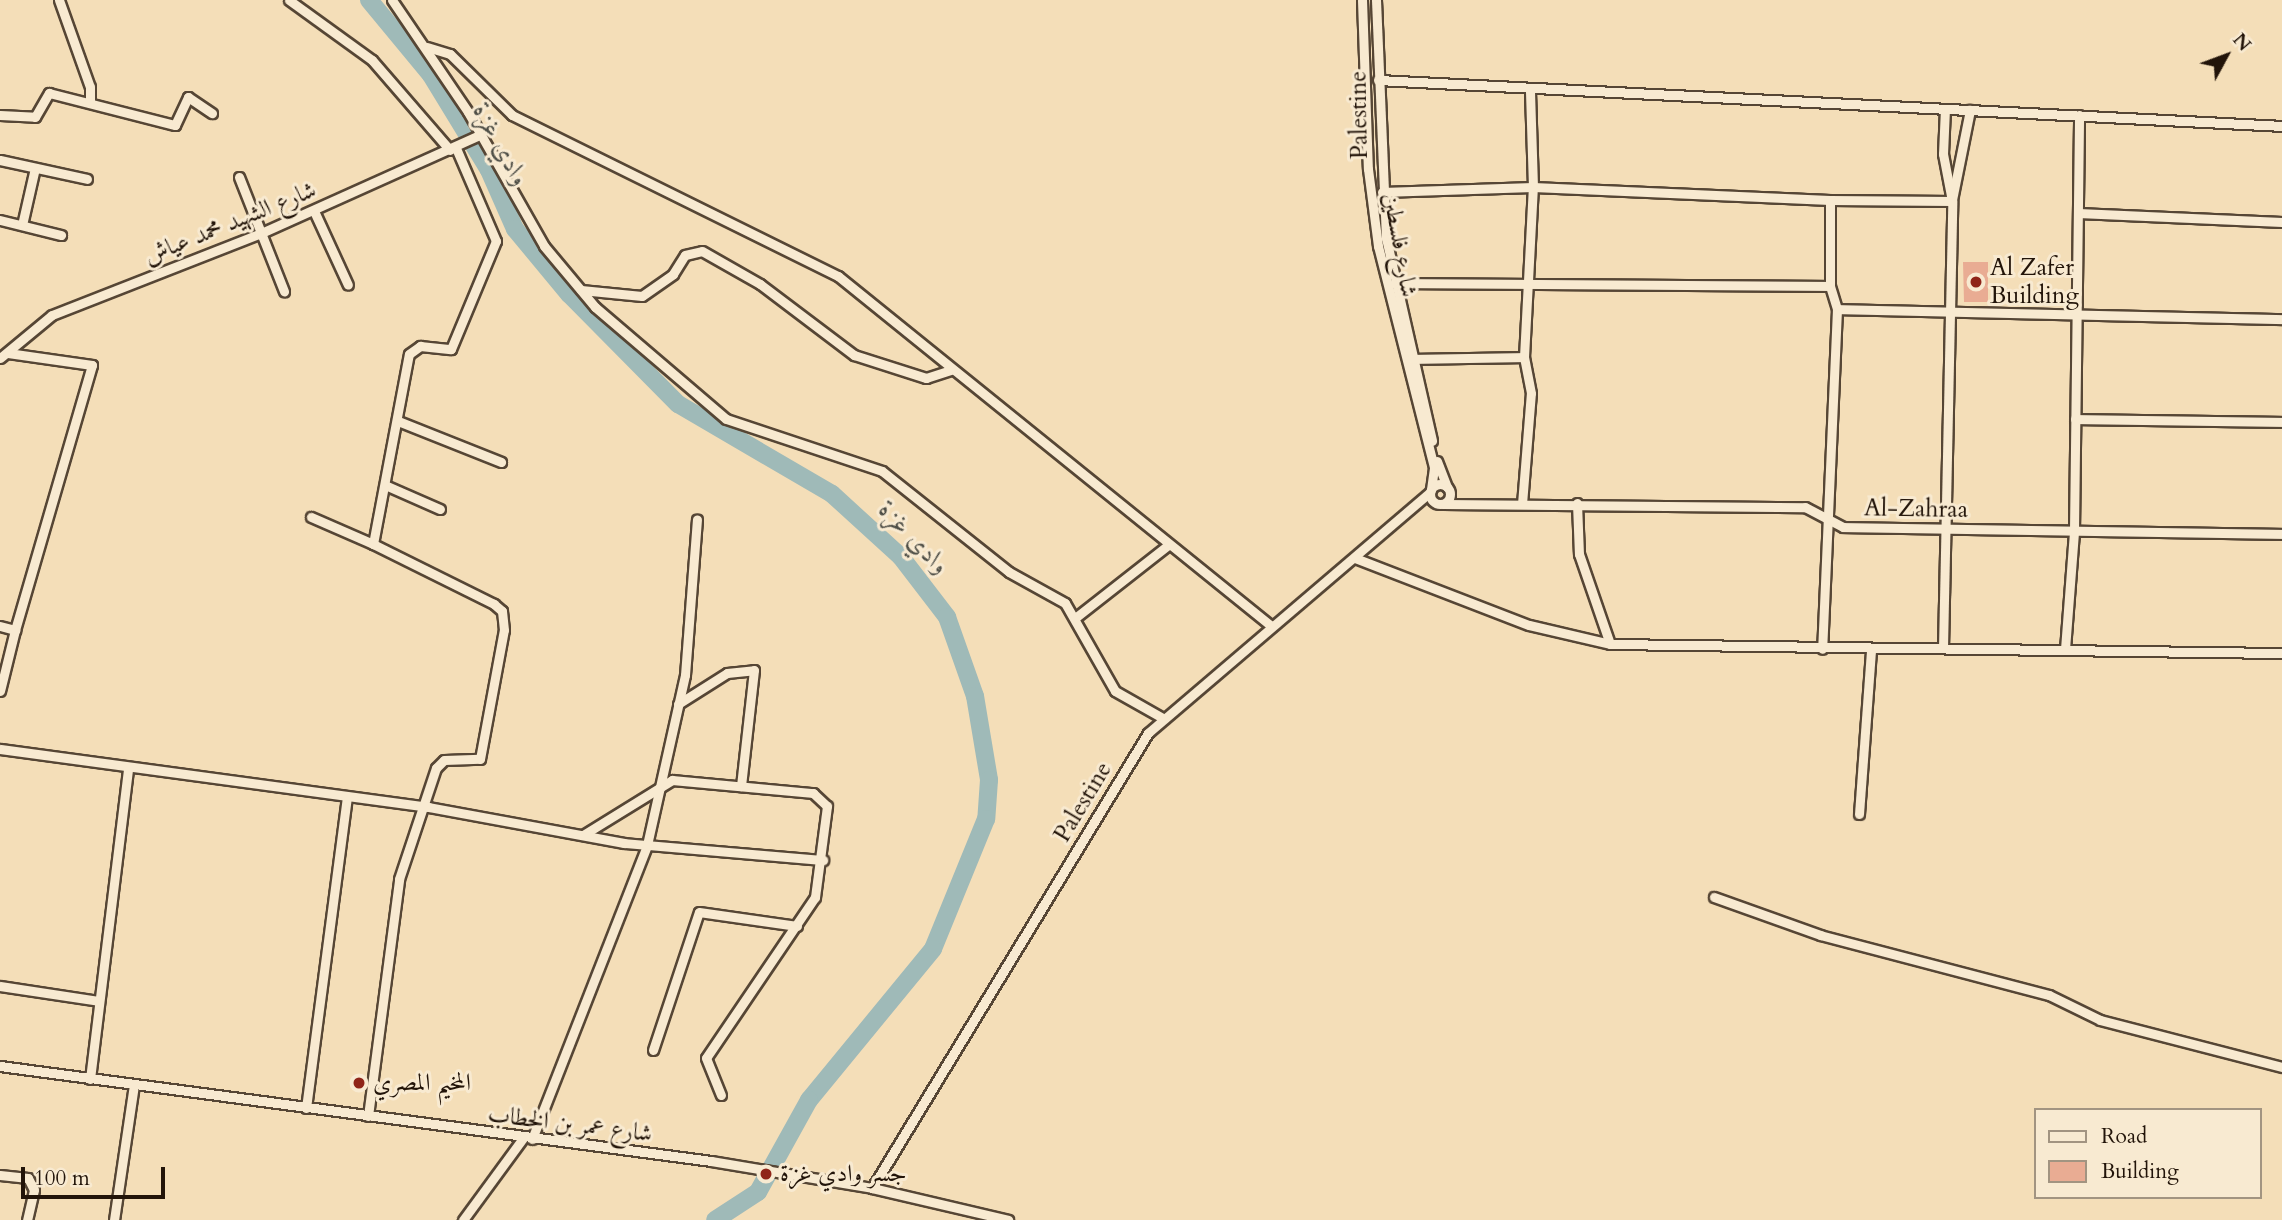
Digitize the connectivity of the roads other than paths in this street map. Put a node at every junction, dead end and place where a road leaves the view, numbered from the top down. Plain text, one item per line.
1 (59, 0) edge
2 (289, 0) edge
3 (392, 0) edge
4 (1362, 0) edge
5 (1376, 0) edge
6 (427, 47) junction
7 (1378, 80) junction
8 (1530, 91) junction
9 (90, 103) junction
10 (1945, 109) junction
11 (1970, 110) junction
12 (212, 113) dead end
13 (0, 115) edge
14 (2079, 116) junction
15 (2282, 126) edge
16 (479, 135) junction
17 (453, 149) junction
18 (0, 160) edge
19 (35, 168) junction
20 (239, 177) dead end
21 (87, 179) dead end
22 (1533, 187) junction
23 (1382, 192) junction
24 (1830, 200) junction
25 (1952, 201) junction
26 (314, 211) junction
27 (2078, 213) junction
28 (0, 220) edge
29 (2282, 222) edge
30 (22, 225) junction
31 (259, 234) junction
32 (61, 235) dead end
33 (1395, 283) junction
34 (1525, 284) junction
35 (348, 285) dead end
36 (1830, 286) junction
37 (581, 290) junction
38 (284, 291) dead end
39 (1838, 309) junction
40 (1951, 311) junction
41 (2077, 313) junction
42 (2282, 319) edge
43 (4, 355) edge
44 (1524, 357) junction
45 (1413, 359) junction
46 (951, 370) junction
47 (2075, 419) junction
48 (398, 421) junction
49 (2282, 422) edge
50 (501, 462) dead end
51 (385, 485) junction
52 (1448, 488) junction
53 (1431, 491) junction
54 (1471, 501) junction
55 (1577, 503) junction
56 (1440, 504) junction
57 (1522, 504) junction
58 (440, 509) dead end
59 (1413, 511) junction
60 (1826, 515) junction
61 (311, 517) dead end
62 (697, 519) dead end
63 (1949, 529) junction
64 (2074, 531) junction
65 (2282, 534) edge
66 (373, 544) junction
67 (1168, 545) junction
68 (1355, 558) junction
69 (1075, 618) dead end
70 (1270, 625) junction
71 (0, 626) edge
72 (15, 630) junction
73 (1610, 644) junction
74 (1942, 648) junction
75 (1822, 649) junction
76 (1871, 649) junction
77 (2065, 649) junction
78 (2282, 653) edge
79 (0, 691) edge
80 (678, 704) junction
81 (1161, 717) junction
82 (0, 749) edge
83 (128, 768) junction
84 (741, 786) junction
85 (660, 787) junction
86 (347, 798) junction
87 (428, 807) junction
88 (1859, 814) dead end
89 (583, 835) junction
90 (647, 845) junction
91 (823, 860) junction
92 (1714, 897) dead end
93 (797, 926) junction
94 (0, 986) edge
95 (99, 1001) junction
96 (653, 1050) dead end
97 (0, 1066) edge
98 (2282, 1067) edge
99 (90, 1079) junction
100 (134, 1084) junction
101 (721, 1095) dead end
102 (306, 1108) junction
103 (368, 1116) junction
104 (528, 1138) junction
105 (0, 1175) edge
106 (872, 1188) junction
107 (27, 1220) edge
108 (114, 1220) edge
109 (463, 1220) edge
110 (1008, 1220) edge

1 - 9 street
2 - 17 street
3 - 6 street
4 - 53 street, شارع فلسطين
5 - 7 street, Palestine
6 - 16 street
6 - 46 street
7 - 8 street
7 - 23 street, Palestine
8 - 10 street
8 - 22 street
9 - 12 street
9 - 13 street
10 - 11 street
10 - 25 street
11 - 14 street
11 - 25 street
14 - 15 street
14 - 27 street
16 - 17 street, شارع الشهيد محمد عياش
16 - 37 street
17 - 26 street, شارع الشهيد محمد عياش
17 - 48 street
18 - 19 street
19 - 21 street
19 - 30 street
20 - 31 street
22 - 23 street
22 - 24 street
22 - 34 street
23 - 33 street, Palestine
24 - 25 street
24 - 36 street
25 - 40 street
26 - 31 street, شارع الشهيد محمد عياش
26 - 35 street
27 - 29 street
27 - 41 street
28 - 30 street
30 - 32 street
31 - 38 street
31 - 43 street, شارع الشهيد محمد عياش
33 - 34 street
33 - 45 street, Palestine
34 - 36 street
34 - 44 street
36 - 39 street
37 - 46 street
37 - 81 street
39 - 40 street
39 - 60 street
40 - 41 street
40 - 63 street
41 - 42 street
41 - 47 street
43 - 72 street
44 - 45 street
44 - 57 street
45 - 52 street, Palestine
46 - 67 street
47 - 49 street
47 - 64 street
48 - 50 street
48 - 51 street
51 - 58 street
51 - 66 street
52 - 53 street
52 - 54 street, Al-Zahraa
52 - 56 street
53 - 56 street
53 - 59 street, Palestine
54 - 56 street, Al-Zahraa
54 - 57 street, Al-Zahraa
55 - 57 street, Al-Zahraa
55 - 60 street, Al-Zahraa
55 - 73 street
56 - 59 street, Palestine
59 - 68 street, Palestine
60 - 63 street, Al-Zahraa
60 - 75 street
61 - 66 street
62 - 80 street
63 - 64 street, Al-Zahraa
63 - 74 street
64 - 65 street, Al-Zahraa
64 - 77 street
66 - 87 street
67 - 69 street
67 - 70 street
68 - 70 street, Palestine
68 - 73 street
70 - 81 street, Palestine
71 - 72 street
72 - 79 street
73 - 75 street
74 - 76 street
74 - 77 street
75 - 76 street
76 - 88 street
77 - 78 street
80 - 84 street
80 - 85 street
81 - 106 street, Palestine
82 - 83 street
83 - 86 street
83 - 95 street
84 - 85 street
84 - 91 street
85 - 89 street
85 - 90 street
86 - 87 street
86 - 102 street
87 - 89 street
87 - 103 street
89 - 90 street
90 - 91 street
90 - 104 street
91 - 93 street
92 - 98 street
93 - 96 street
93 - 101 street
94 - 95 street
95 - 99 street
97 - 99 street, شارع عمر بن الخطاب
99 - 100 street, شارع عمر بن الخطاب
100 - 102 street, شارع عمر بن الخطاب
100 - 108 street
102 - 103 street, شارع عمر بن الخطاب
103 - 104 street, شارع عمر بن الخطاب
104 - 106 street, شارع عمر بن الخطاب
104 - 109 street
105 - 107 street
106 - 110 street, شارع عمر بن الخطاب

